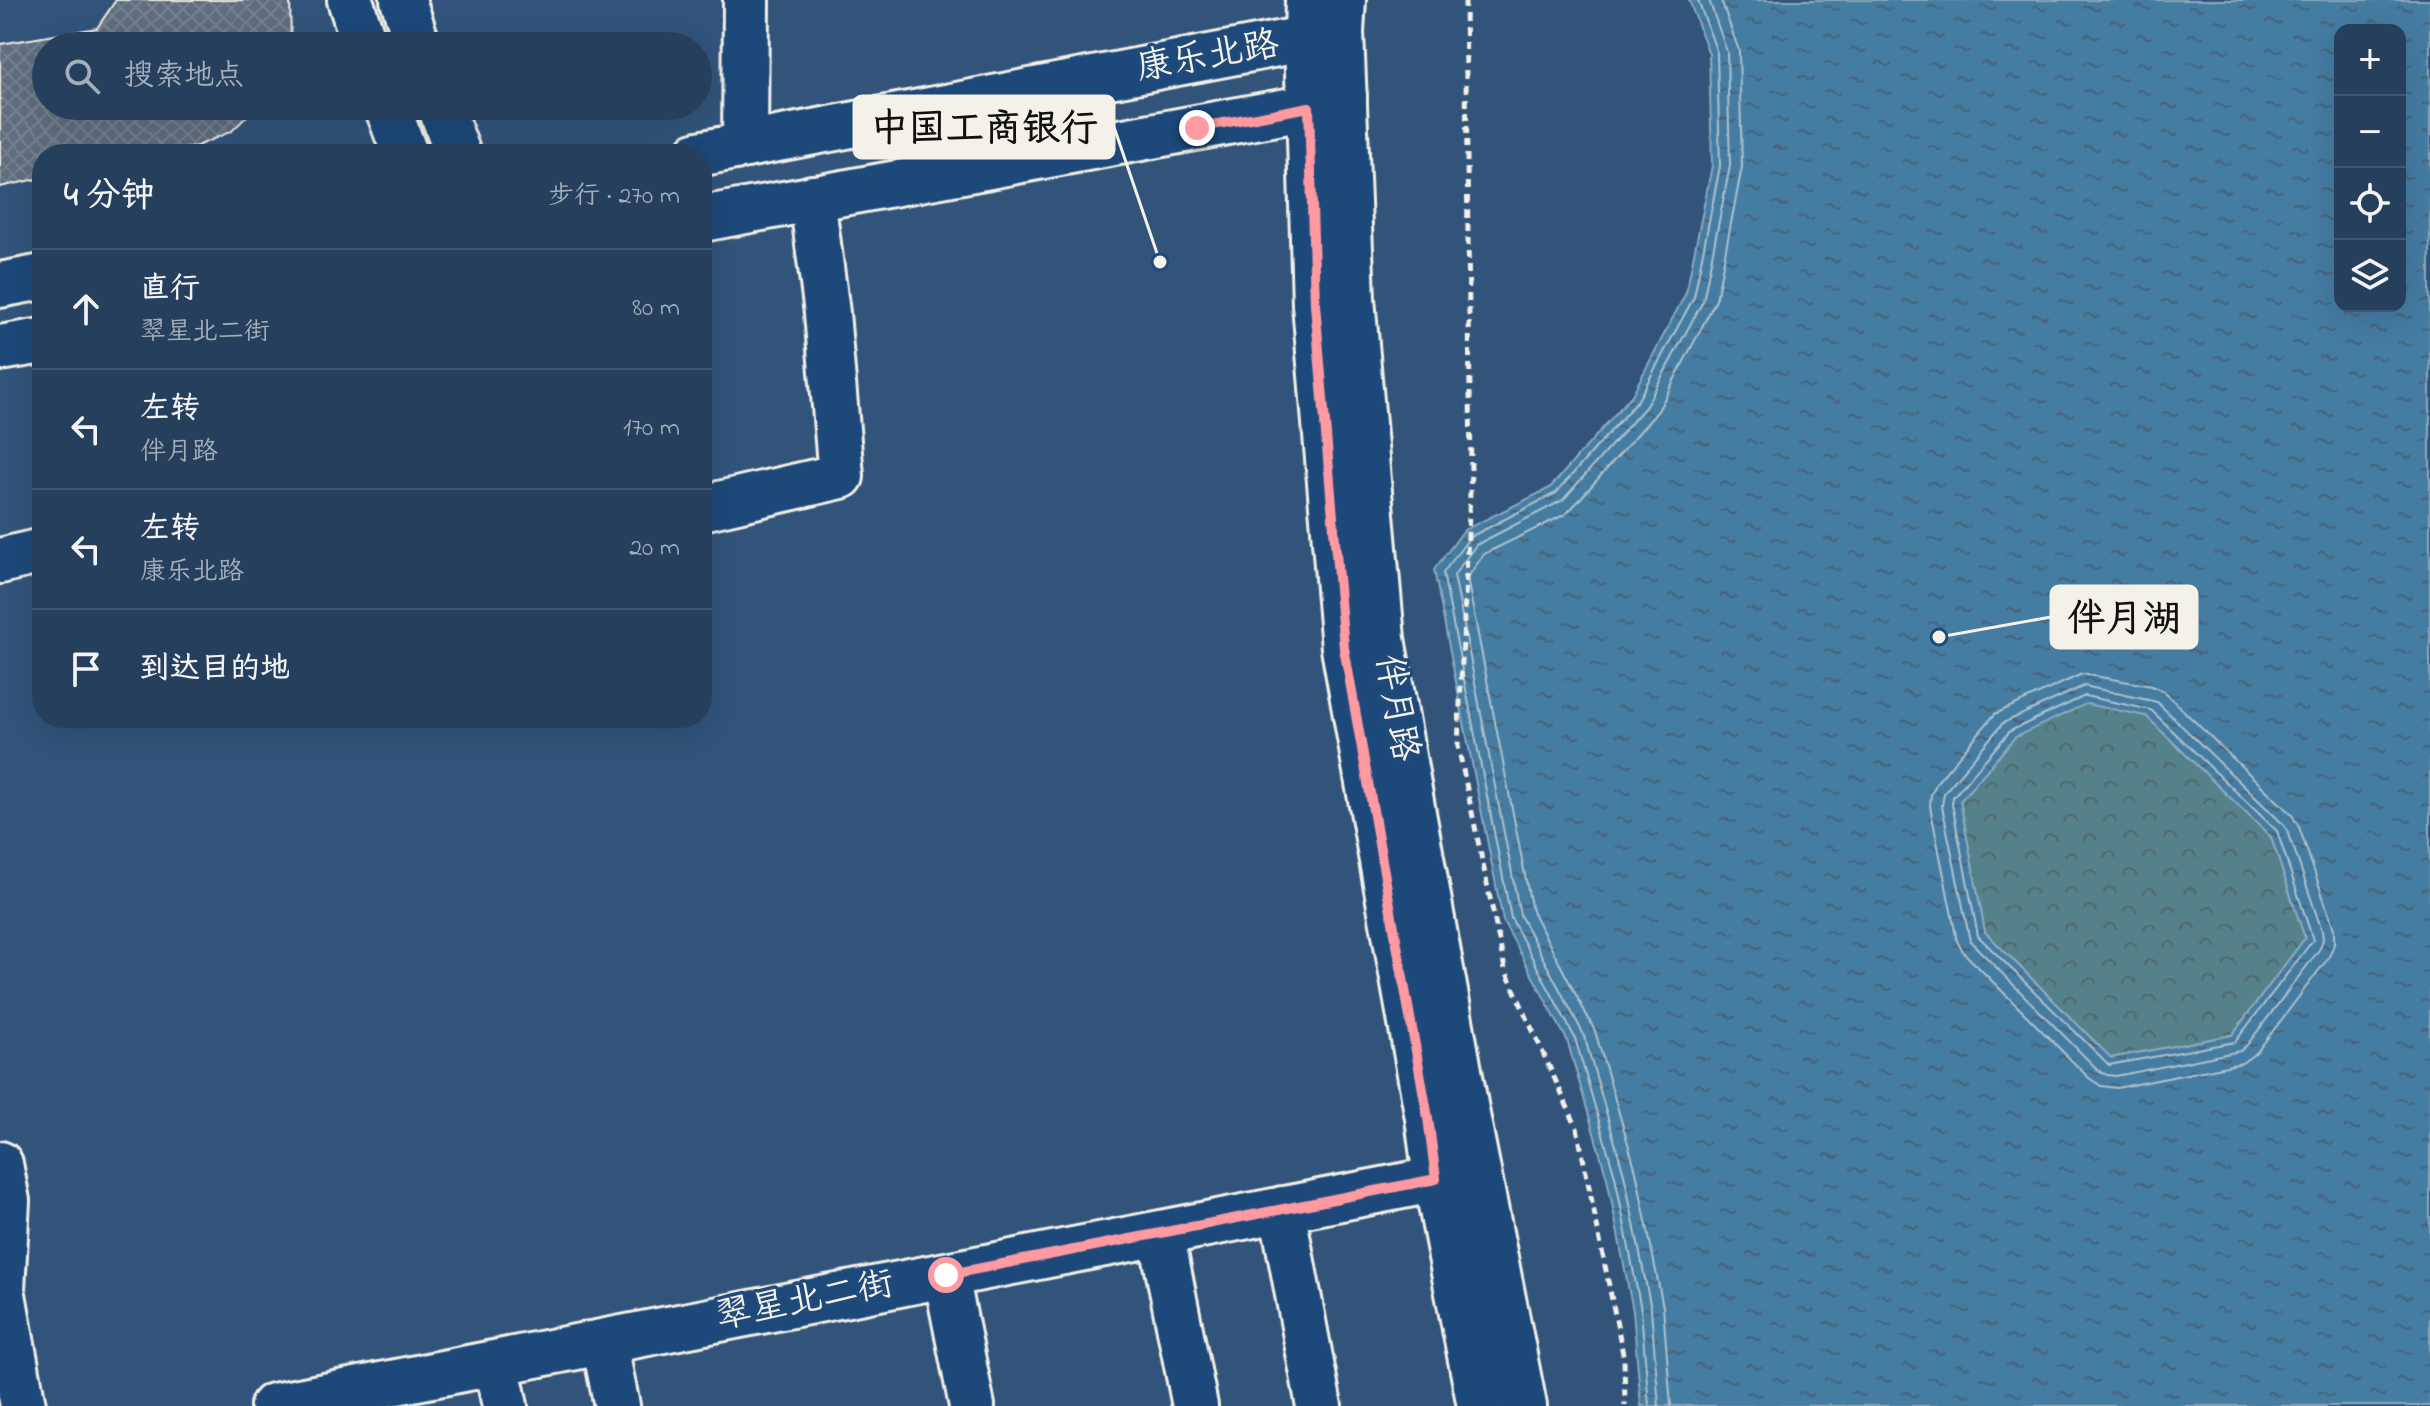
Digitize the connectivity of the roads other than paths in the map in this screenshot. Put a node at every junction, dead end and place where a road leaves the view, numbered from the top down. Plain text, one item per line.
1 (350, 0) edge
2 (403, 0) edge
3 (746, 0) edge
4 (1325, 18) edge
5 (360, 32) edge
6 (413, 32) edge
7 (1326, 102) junction
8 (392, 120) edge
9 (445, 120) edge
10 (401, 144) edge
11 (454, 144) edge
12 (745, 145) junction
13 (712, 151) edge
14 (812, 198) junction
15 (712, 217) edge
16 (32, 279) edge
17 (0, 285) edge
18 (32, 343) edge
19 (0, 348) edge
20 (712, 506) edge
21 (32, 553) edge
22 (0, 561) edge
23 (0, 1164) edge
24 (1479, 1171) junction
25 (1436, 1179) junction
26 (1282, 1209) junction
27 (1161, 1233) junction
28 (946, 1275) junction
29 (604, 1342) junction
30 (496, 1363) junction
31 (397, 1394) edge
32 (23, 1406) edge
33 (274, 1406) edge
34 (505, 1406) edge
35 (617, 1406) edge
36 (972, 1406) edge
37 (1195, 1406) edge
38 (1319, 1406) edge
39 (1480, 1406) edge
40 (1524, 1406) edge

1 - 5 street
2 - 6 street
3 - 12 street
4 - 7 street, 伴月路
4 - 12 street, 康乐北路
7 - 14 street, 康乐北路
7 - 24 street, 伴月路
7 - 25 street, 伴月路
8 - 10 street
9 - 11 street
12 - 13 street, 康乐北路
14 - 15 street, 康乐北路
14 - 20 street
16 - 17 street
18 - 19 street
21 - 22 street
23 - 32 street
24 - 25 street, 翠星北二街
24 - 40 street, 伴月路
25 - 26 street, 翠星北二街
25 - 39 street, 伴月路
26 - 27 street, 翠星北二街
26 - 38 street
27 - 28 street, 翠星北二街
27 - 37 street
28 - 29 street, 翠星北二街
28 - 36 street
29 - 30 street, 翠星北二街
29 - 35 street
30 - 31 street, 翠星北二街
30 - 34 street
31 - 33 street, 翠星北二街

